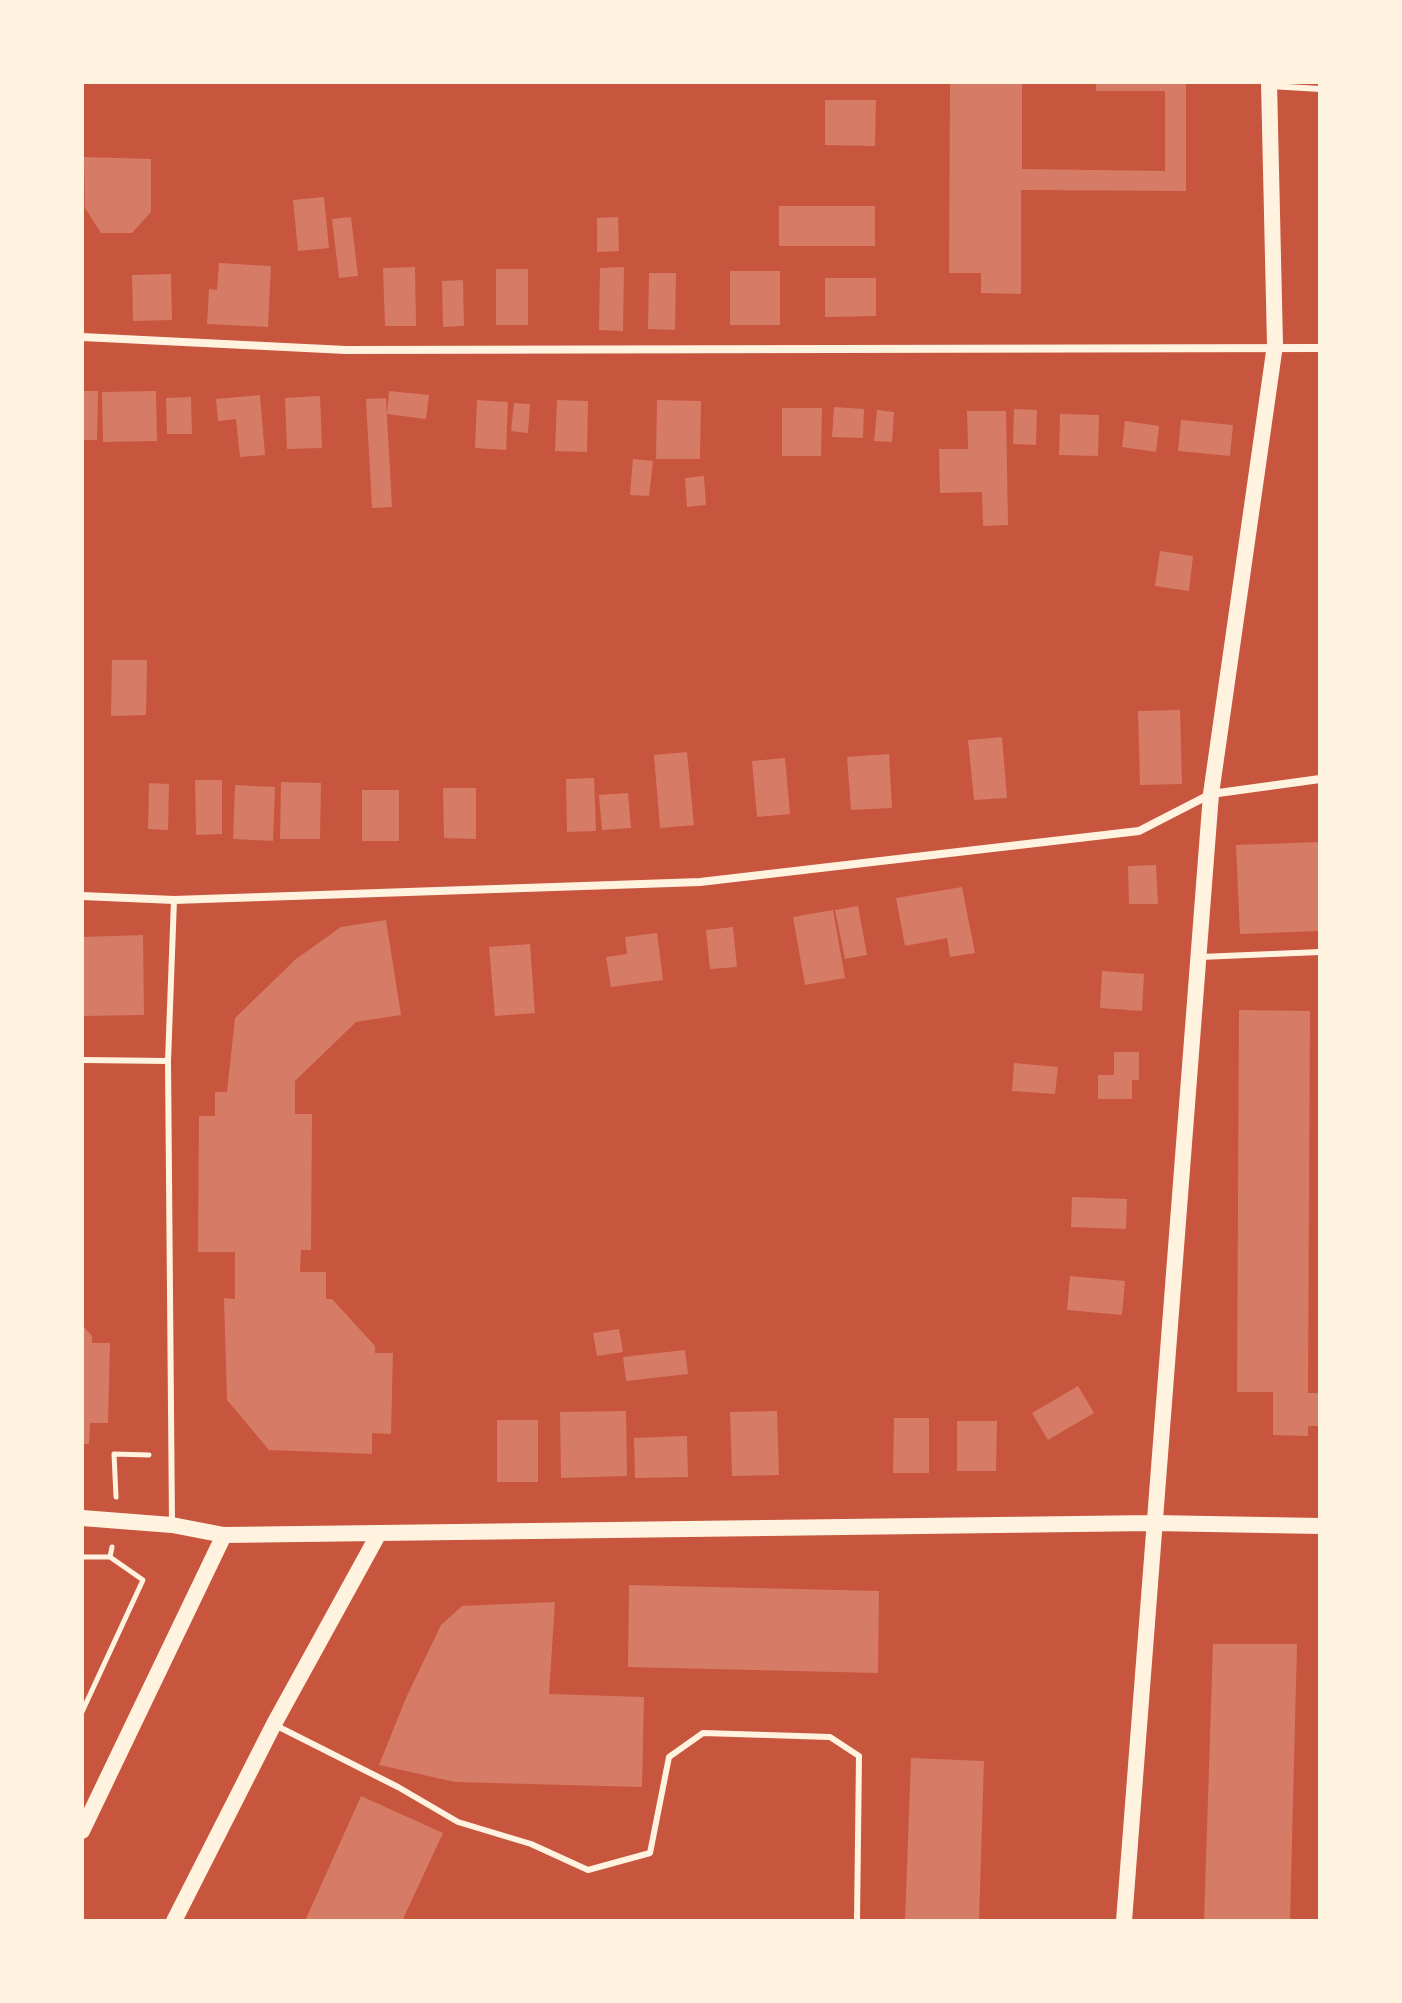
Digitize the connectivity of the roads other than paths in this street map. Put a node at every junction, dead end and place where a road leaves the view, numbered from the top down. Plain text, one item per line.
1 (1270, 84) edge
2 (1320, 89) edge
3 (82, 337) edge
4 (1275, 345) junction
5 (1320, 348) edge
6 (1320, 779) edge
7 (1211, 794) junction
8 (82, 896) edge
9 (174, 900) junction
10 (1320, 952) edge
11 (1198, 957) junction
12 (82, 1060) edge
13 (168, 1061) junction
14 (82, 1518) edge
15 (1153, 1523) junction
16 (172, 1525) junction
17 (1320, 1526) edge
18 (224, 1535) junction
19 (378, 1535) junction
20 (274, 1724) junction
21 (82, 1831) edge
22 (174, 1921) edge
23 (857, 1921) edge
24 (1124, 1921) edge

1 - 2 lane
1 - 4 main road
3 - 4 street
4 - 5 street
4 - 7 main road
6 - 7 street
7 - 9 street
7 - 11 main road
8 - 9 street
9 - 13 lane
10 - 11 lane
11 - 15 main road
12 - 13 lane
13 - 16 lane
14 - 16 main road
15 - 17 main road
15 - 19 main road
15 - 24 main road
16 - 18 main road
18 - 19 main road
18 - 21 main road
19 - 20 main road
20 - 22 main road
20 - 23 lane

